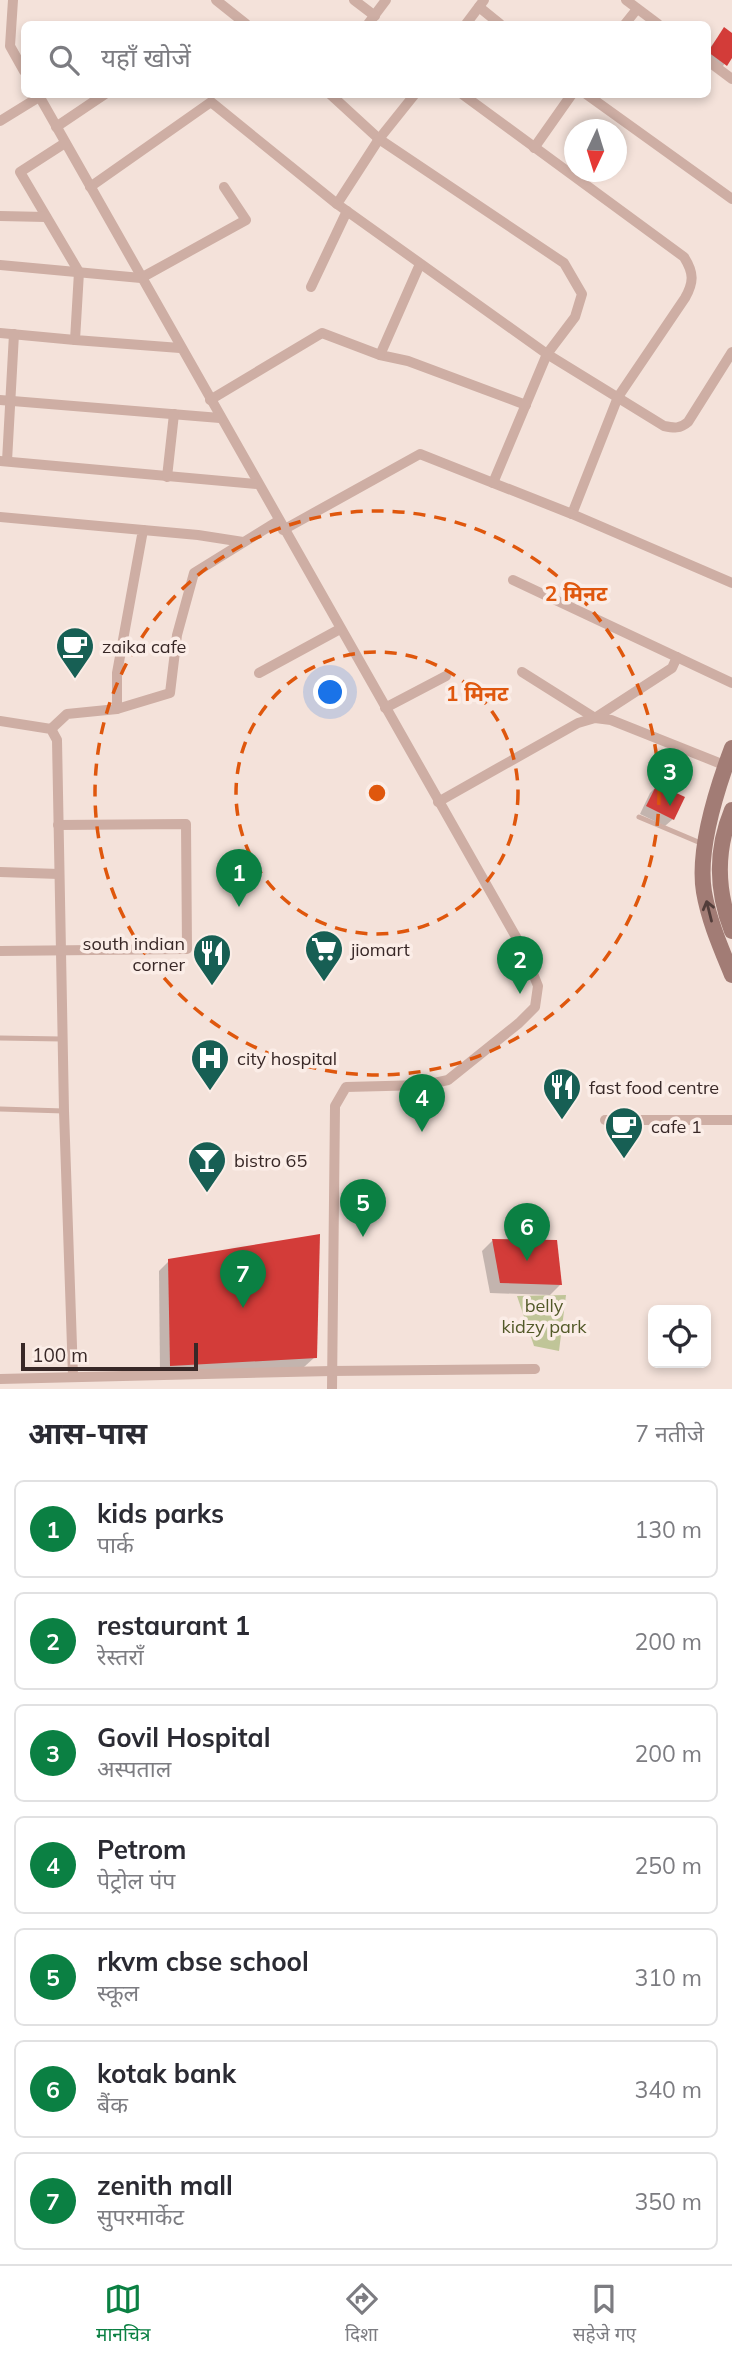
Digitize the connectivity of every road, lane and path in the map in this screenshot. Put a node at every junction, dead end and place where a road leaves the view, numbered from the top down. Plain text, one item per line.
1 (13, 0) edge
2 (216, 0) edge
3 (354, 0) edge
4 (386, 0) edge
5 (626, 0) edge
6 (481, 3) edge
7 (637, 9) junction
8 (371, 20) edge
9 (242, 21) edge
10 (468, 21) edge
11 (497, 21) edge
12 (627, 21) edge
13 (654, 21) edge
14 (711, 63) edge
15 (21, 66) edge
16 (732, 79) edge
17 (35, 98) edge
18 (39, 98) edge
19 (99, 98) edge
20 (214, 98) edge
21 (334, 98) edge
22 (412, 98) edge
23 (467, 98) edge
24 (569, 98) edge
25 (592, 98) edge
26 (0, 121) edge
27 (56, 127) junction
28 (379, 139) junction
29 (65, 143) junction
30 (534, 148) junction
31 (90, 187) junction
32 (224, 187) dead end
33 (732, 199) edge
34 (337, 204) junction
35 (347, 211) junction
36 (0, 216) edge
37 (46, 217) junction
38 (420, 264) junction
39 (0, 265) edge
40 (79, 272) junction
41 (141, 278) junction
42 (312, 287) dead end
43 (0, 333) edge
44 (14, 334) junction
45 (75, 340) junction
46 (180, 348) junction
47 (732, 352) edge
48 (547, 354) junction
49 (380, 355) junction
50 (618, 397) junction
51 (210, 400) junction
52 (5, 401) edge
53 (526, 405) junction
54 (174, 414) junction
55 (220, 418) junction
56 (3, 461) edge
57 (167, 477) junction
58 (493, 483) junction
59 (257, 485) junction
60 (572, 514) junction
61 (0, 517) edge
62 (281, 525) junction
63 (143, 530) junction
64 (243, 542) junction
65 (513, 580) dead end
66 (732, 583) edge
67 (340, 629) junction
68 (677, 657) junction
69 (522, 672) dead end
70 (259, 673) dead end
71 (446, 676) dead end
72 (732, 683) edge
73 (384, 708) junction
74 (117, 709) junction
75 (594, 718) junction
76 (0, 721) edge
77 (51, 729) junction
78 (732, 748) edge
79 (729, 767) edge
80 (438, 802) junction
81 (732, 810) edge
82 (639, 817) dead end
83 (58, 825) junction
84 (706, 845) junction
85 (0, 872) edge
86 (59, 874) junction
87 (732, 931) edge
88 (60, 950) junction
89 (0, 951) edge
90 (732, 975) edge
91 (0, 1038) edge
92 (62, 1039) junction
93 (0, 1110) edge
94 (64, 1111) junction
95 (606, 1120) dead end
96 (732, 1120) edge
97 (535, 1369) dead end
98 (331, 1371) junction
99 (170, 1375) junction
100 (73, 1376) junction
101 (6, 1382) edge
102 (171, 1389) edge
103 (332, 1389) edge

1 - 15 street
2 - 9 street
3 - 8 street
4 - 8 street
5 - 7 street
6 - 10 street
6 - 11 street
7 - 12 street
7 - 13 street
14 - 16 street
17 - 26 street
18 - 27 street
19 - 27 street
20 - 31 street
20 - 34 street
21 - 28 street
22 - 28 street
23 - 30 street
24 - 30 street
25 - 33 street
27 - 29 street
28 - 34 street
28 - 48 street
29 - 31 street
29 - 37 street
30 - 50 street
31 - 41 street
32 - 41 street
34 - 35 street
35 - 38 street
35 - 42 street
36 - 37 street
37 - 40 street
38 - 48 street
38 - 49 street
39 - 40 street
40 - 41 street
40 - 45 street
41 - 46 street
43 - 44 street
44 - 45 street
44 - 52 street
45 - 46 street
46 - 51 street
47 - 50 street
48 - 50 street
48 - 53 street
49 - 51 street
49 - 53 street
50 - 60 street
51 - 55 street
52 - 54 street
52 - 56 street
53 - 58 street
54 - 55 street
54 - 57 street
55 - 59 street
56 - 57 street
57 - 59 street
58 - 60 street
58 - 62 street
59 - 62 street
60 - 66 street
61 - 63 street
62 - 64 street
62 - 67 street
63 - 64 street
63 - 74 street
64 - 74 street
65 - 68 street
67 - 70 street
67 - 73 street
68 - 72 street
68 - 75 street
69 - 75 street
71 - 73 street
73 - 80 street
74 - 77 street
75 - 79 street
75 - 80 street
76 - 77 street
77 - 83 street
78 - 79 main road
79 - 84 main road
80 - 98 street
81 - 87 main road
82 - 84 lane
83 - 86 street
83 - 88 street
90 -> 84 main road
85 - 86 street
86 - 88 street
88 - 89 street
88 - 92 street
91 - 92 lane
92 - 94 street
93 - 94 lane
94 - 100 street
95 - 96 street
97 - 98 street
98 - 99 street
98 - 103 street
99 - 100 street
99 - 102 street
100 - 101 street

